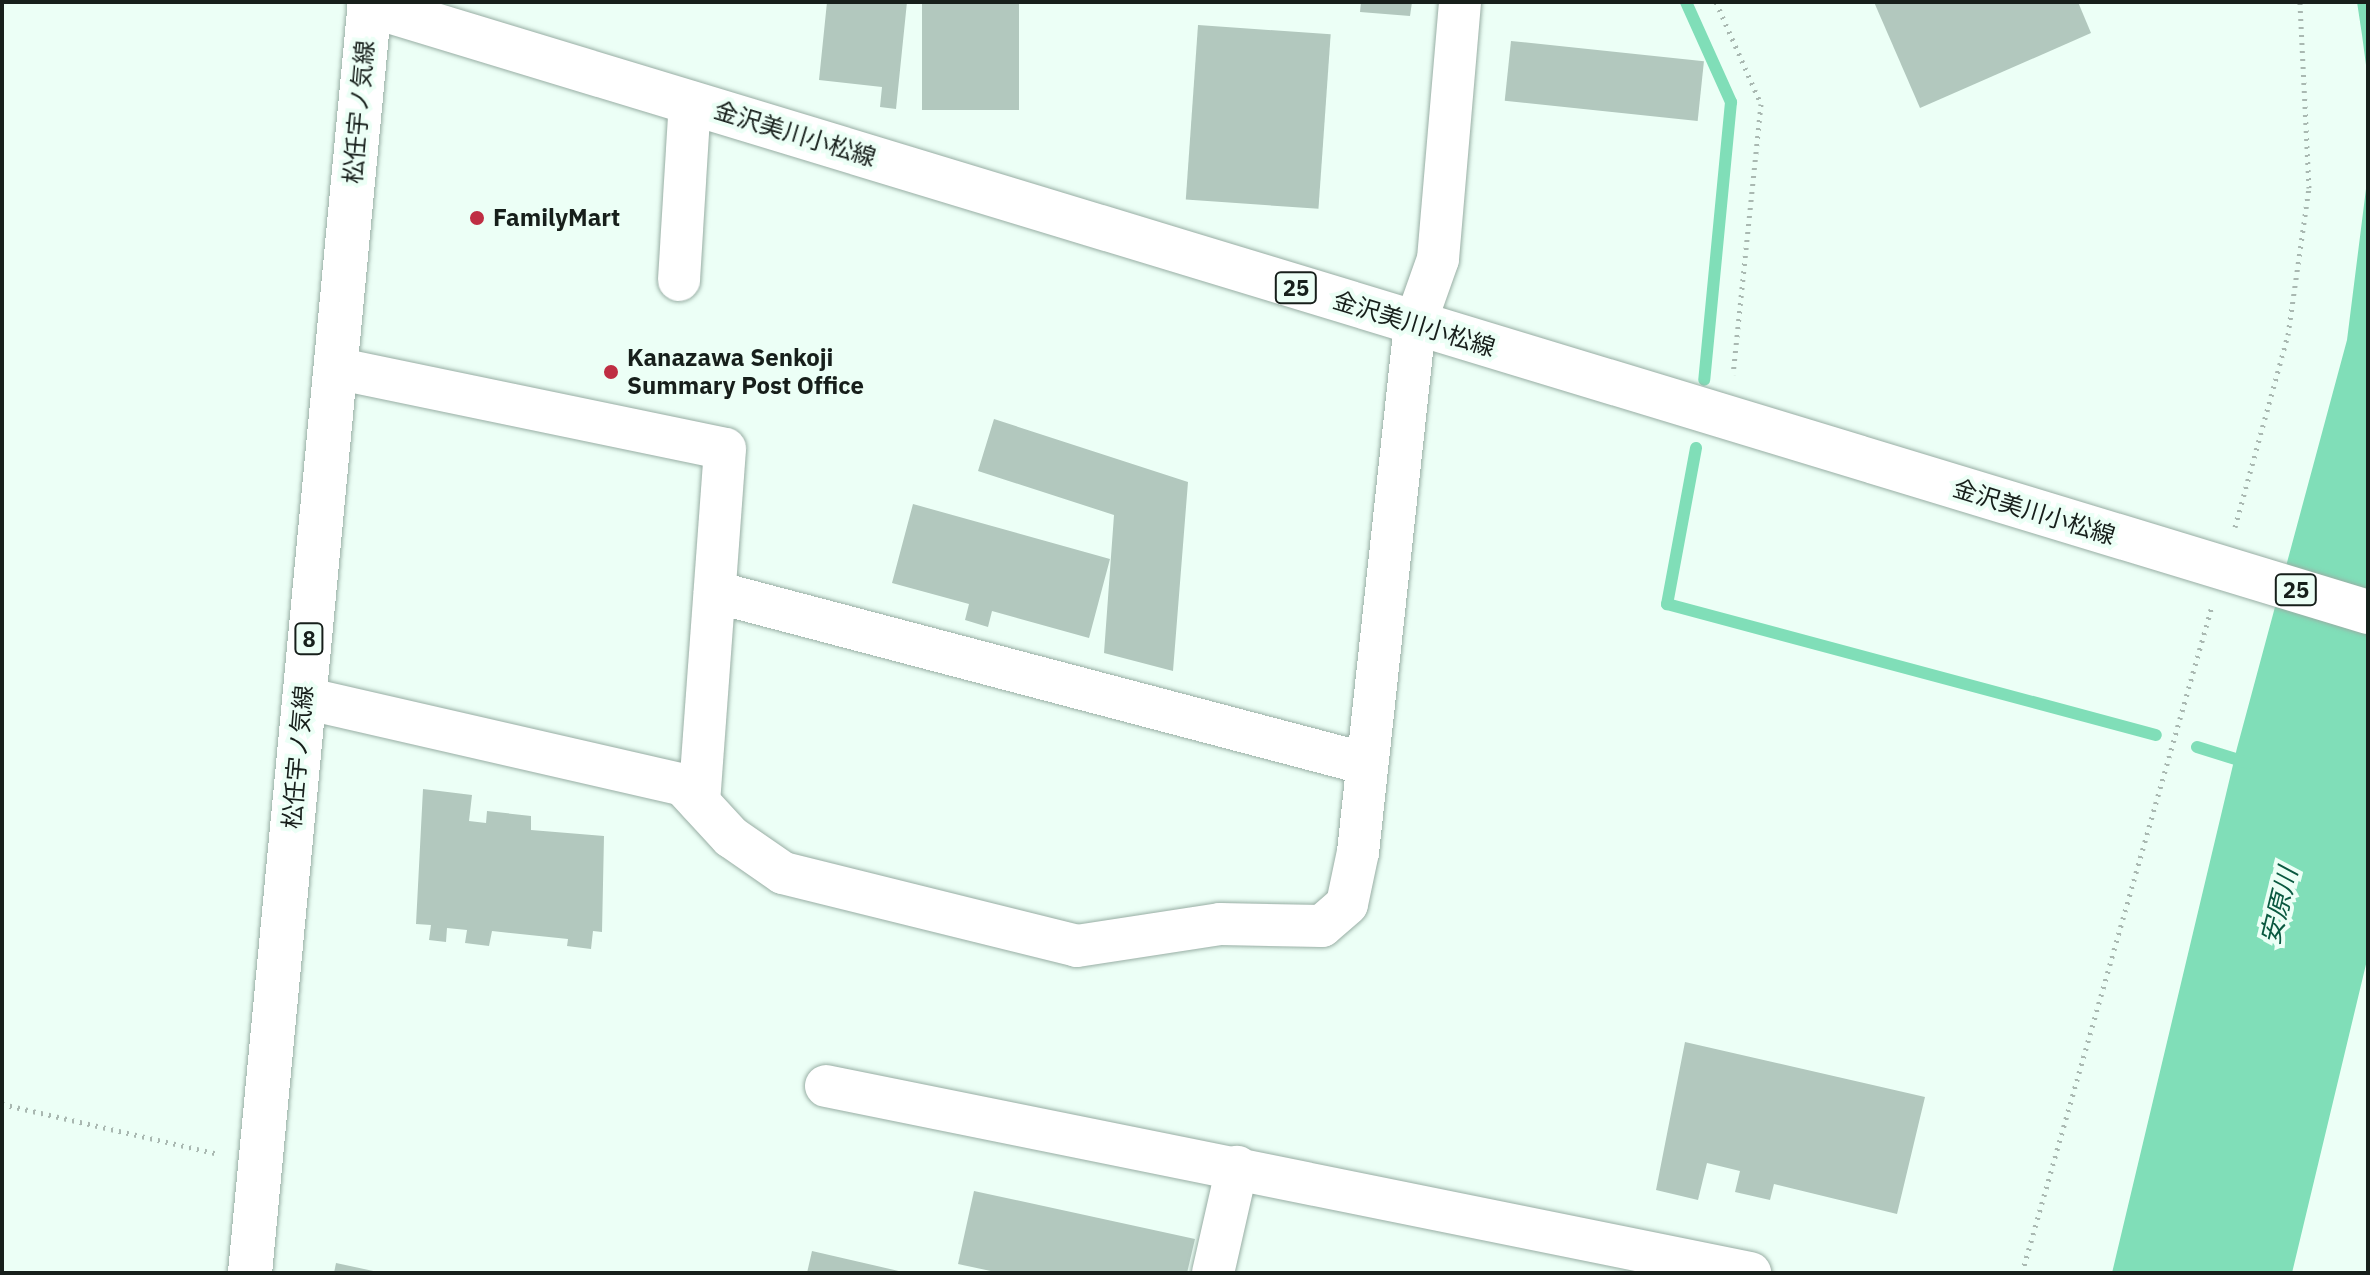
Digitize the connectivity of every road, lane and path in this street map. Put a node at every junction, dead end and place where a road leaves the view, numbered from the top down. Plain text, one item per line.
1 (1460, 2) edge
2 (1716, 2) edge
3 (2300, 2) edge
4 (364, 3) edge
5 (690, 102) junction
6 (679, 280) dead end
7 (1415, 324) junction
8 (335, 368) junction
9 (1729, 420) junction
10 (2223, 568) junction
11 (715, 592) junction
12 (2368, 612) edge
13 (304, 698) junction
14 (1367, 764) junction
15 (699, 802) junction
16 (826, 1086) dead end
17 (2, 1104) edge
18 (260, 1163) junction
19 (1237, 1167) junction
20 (250, 1273) edge
21 (1213, 1273) edge
22 (1750, 1273) edge
23 (2022, 1273) edge

1 - 7 street
2 - 9 path
3 - 10 path
4 - 5 main road, 金沢美川小松線 / 25
4 - 8 main road, 松任宇ノ気線 / 8
5 - 6 street
5 - 7 main road, 金沢美川小松線 / 25
7 - 9 main road, 金沢美川小松線 / 25
7 - 14 street
8 - 11 street
8 - 13 main road, 松任宇ノ気線 / 8
9 - 10 main road, 金沢美川小松線 / 25
10 - 12 main road, 金沢美川小松線 / 25
10 - 23 path
11 - 14 street
11 - 15 street
13 - 15 street
13 - 18 main road, 松任宇ノ気線 / 8
14 - 15 street
16 - 19 street
17 - 18 path
18 - 20 main road, 松任宇ノ気線 / 8
19 - 21 street
19 - 22 street

